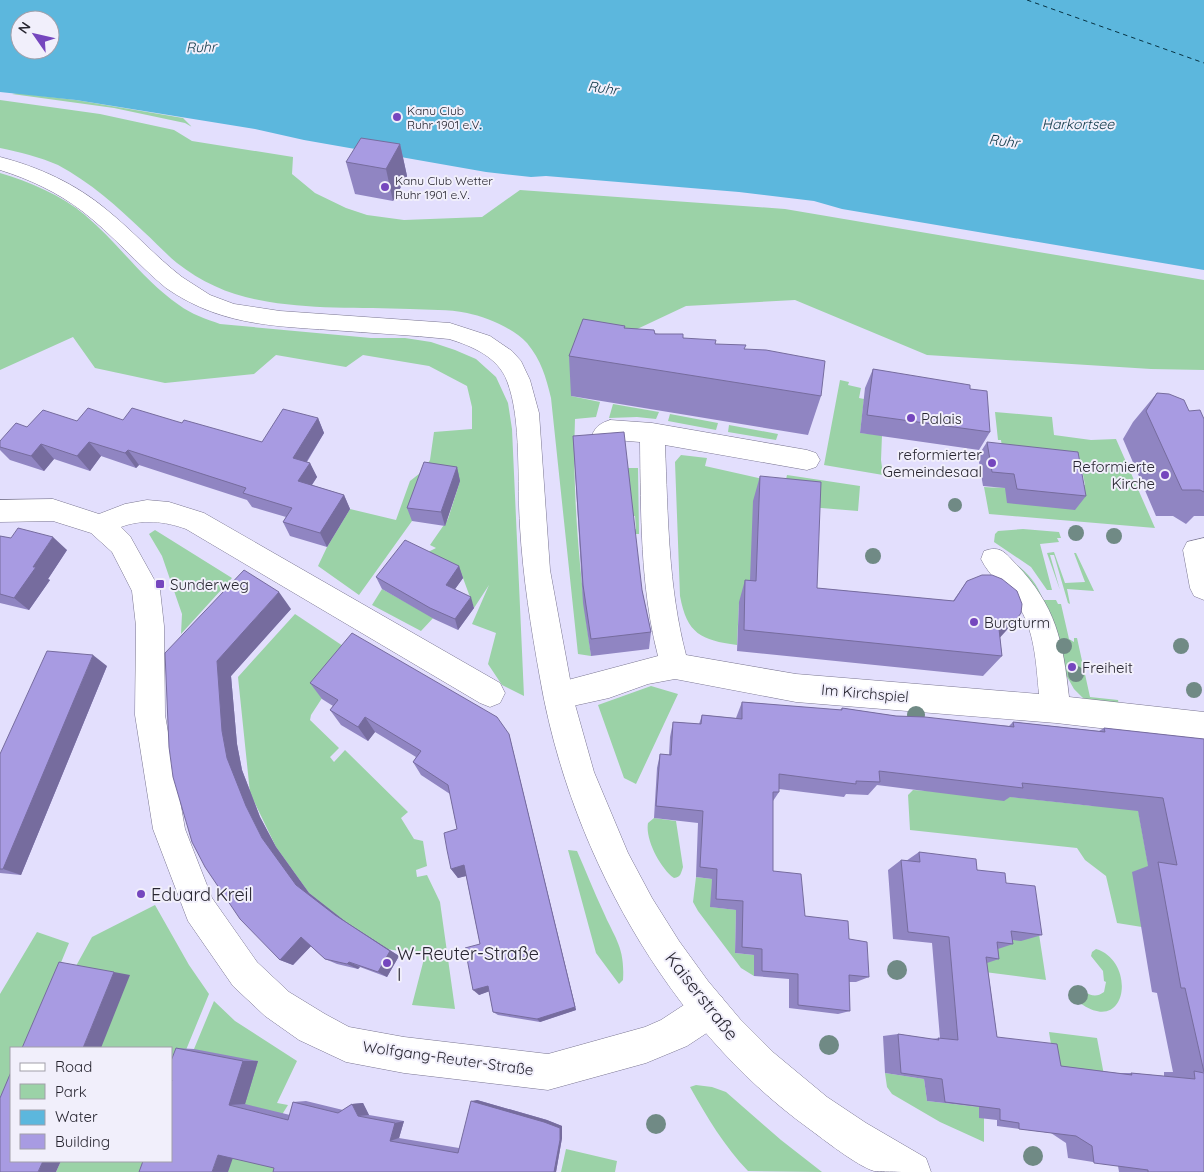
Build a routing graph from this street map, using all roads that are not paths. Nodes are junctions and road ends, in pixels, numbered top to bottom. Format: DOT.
graph roads {
  1 [pos="0,163"];
  2 [pos="652,432"];
  3 [pos="604,434"];
  4 [pos="807,460"];
  5 [pos="0,511"];
  6 [pos="100,525"];
  7 [pos="1200,550"];
  8 [pos="994,559"];
  9 [pos="1203,582"];
  10 [pos="675,666"];
  11 [pos="490,694"];
  12 [pos="558,695"];
  13 [pos="1056,710"];
  14 [pos="1204,726"];
  15 [pos="709,1010"];
  16 [pos="912,1172"];
  1 -- 12 [label="street, Kaiserstraße"];
  2 -- 3 [label="street"];
  2 -- 4 [label="street"];
  2 -- 10 [label="street"];
  5 -- 6 [label="street, Wolfgang-Reuter-Straße"];
  6 -- 11 [label="street"];
  6 -- 15 [label="street, Wolfgang-Reuter-Straße"];
  7 -- 9 [label="street"];
  8 -- 13 [label="street"];
  10 -- 12 [label="street, Im Kirchspiel"];
  10 -- 13 [label="street, Im Kirchspiel"];
  12 -- 15 [label="street, Kaiserstraße"];
  13 -- 14 [label="street, Im Kirchspiel"];
  15 -- 16 [label="street, Kaiserstraße"];
}
